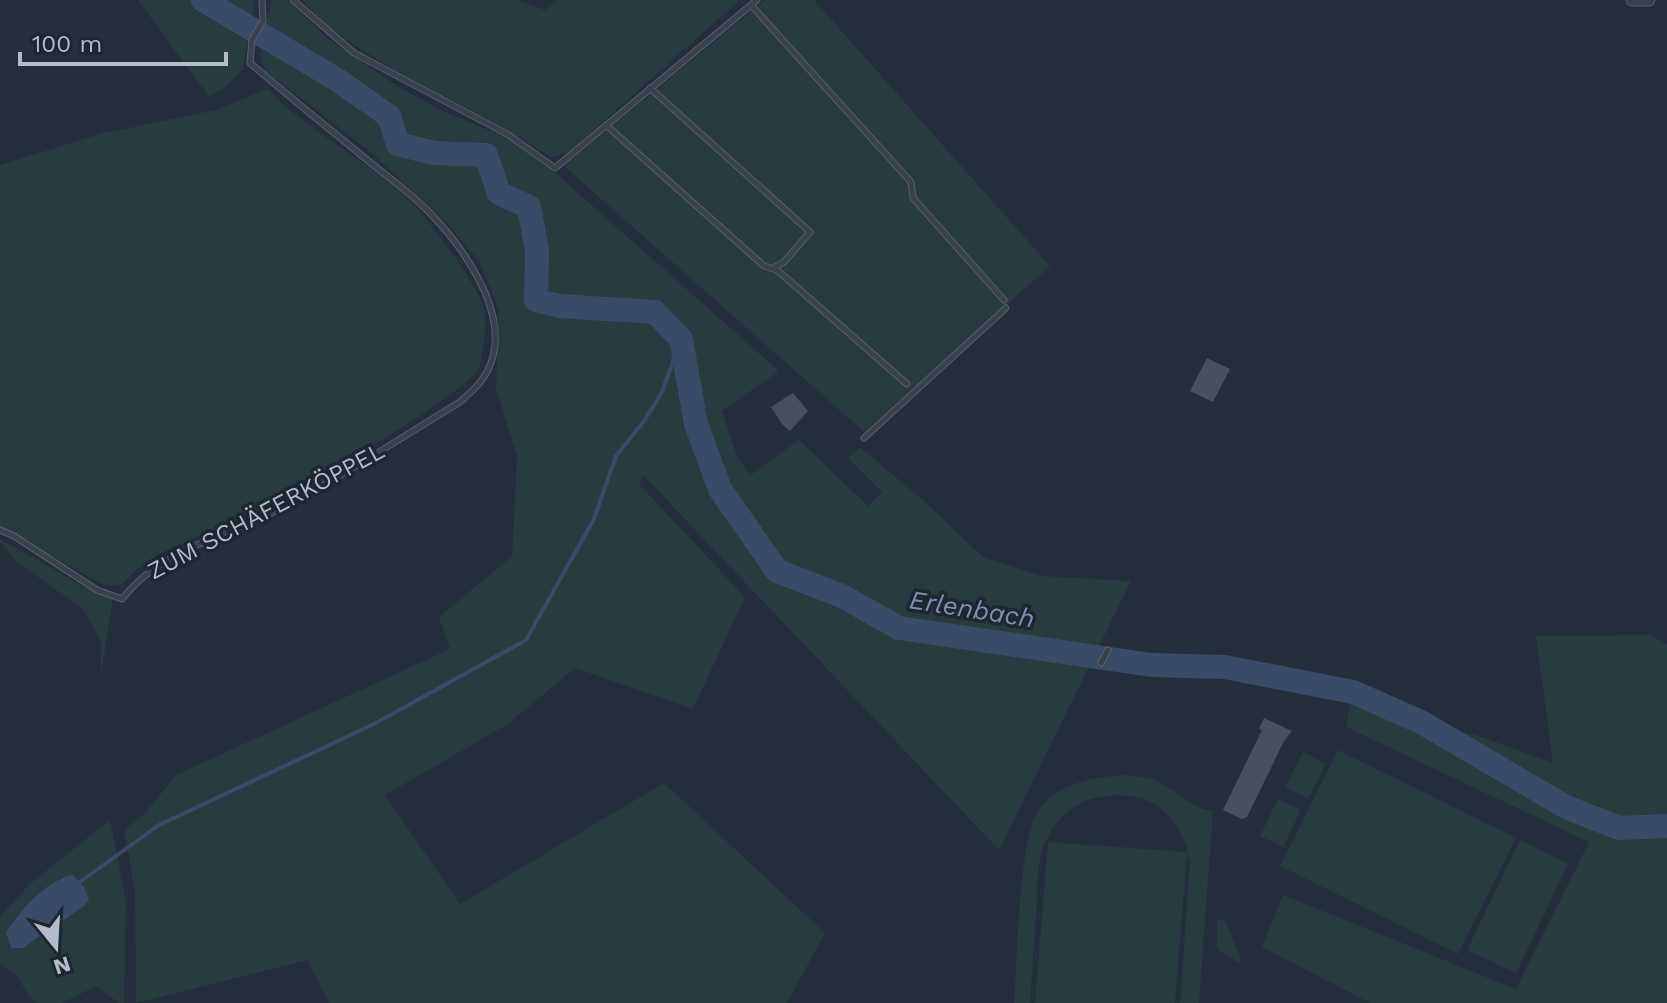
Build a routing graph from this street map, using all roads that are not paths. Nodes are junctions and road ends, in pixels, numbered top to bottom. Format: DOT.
graph roads {
  1 [pos="262,0"];
  2 [pos="293,0"];
  3 [pos="757,0"];
  4 [pos="1632,0"];
  5 [pos="1649,0"];
  6 [pos="751,5"];
  7 [pos="650,88"];
  8 [pos="606,125"];
  9 [pos="774,268"];
  10 [pos="1004,300"];
  11 [pos="1006,308"];
  12 [pos="907,384"];
  13 [pos="864,438"];
  14 [pos="0,530"];
  15 [pos="1108,650"];
  16 [pos="1101,663"];
  1 -- 14 [label="lane, ZUM SCHÄFERKÖPPEL"];
  2 -- 8 [label="lane"];
  3 -- 6 [label="lane"];
  4 -- 5 [label="street"];
  6 -- 7 [label="lane"];
  6 -- 10 [label="lane"];
  7 -- 8 [label="lane"];
  7 -- 9 [label="lane"];
  8 -- 9 [label="lane"];
  9 -- 12 [label="lane"];
  11 -- 13 [label="lane"];
  15 -- 16 [label="lane"];
}
